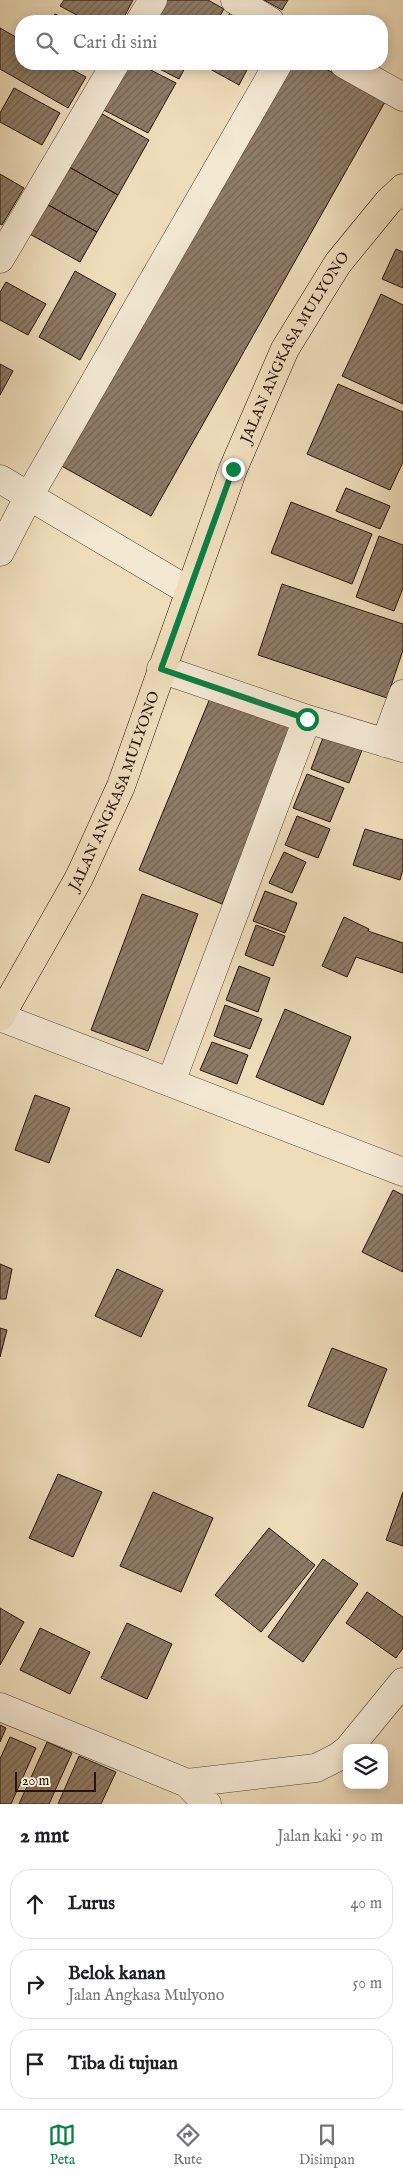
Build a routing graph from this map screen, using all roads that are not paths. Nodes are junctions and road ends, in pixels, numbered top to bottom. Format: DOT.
graph roads {
  1 [pos="152,0"];
  2 [pos="235,0"];
  3 [pos="143,15"];
  4 [pos="260,15"];
  5 [pos="111,70"];
  6 [pos="275,70"];
  7 [pos="355,70"];
  8 [pos="403,97"];
  9 [pos="403,188"];
  10 [pos="0,259"];
  11 [pos="0,479"];
  12 [pos="29,496"];
  13 [pos="0,552"];
  14 [pos="188,591"];
  15 [pos="161,669"];
  16 [pos="403,694"];
  17 [pos="307,719"];
  18 [pos="394,746"];
  19 [pos="3,1005"];
  20 [pos="171,1082"];
  21 [pos="403,1172"];
  22 [pos="403,1682"];
  23 [pos="0,1707"];
  24 [pos="352,1744"];
  25 [pos="343,1753"];
  26 [pos="187,1783"];
  27 [pos="207,1804"];
  1 -- 3 [label="street"];
  2 -- 4 [label="street"];
  5 -- 10 [label="street"];
  6 -- 12 [label="street"];
  7 -- 8 [label="street"];
  9 -- 14 [label="main road, JALAN ANGKASA MULYONO"];
  11 -- 12 [label="street"];
  12 -- 13 [label="street"];
  12 -- 14 [label="street"];
  14 -- 15 [label="main road, JALAN ANGKASA MULYONO"];
  15 -- 17 [label="street"];
  15 -- 19 [label="main road, JALAN ANGKASA MULYONO"];
  16 -- 18 [label="street"];
  17 -- 18 [label="street"];
  17 -- 20 [label="street"];
  19 -- 20 [label="street, JALAN ANGKASA MULYONO"];
  20 -- 21 [label="street, JALAN ANGKASA MULYONO"];
  22 -- 24 [label="street"];
  23 -- 26 [label="street"];
  25 -- 26 [label="street"];
  26 -- 27 [label="street"];
}
